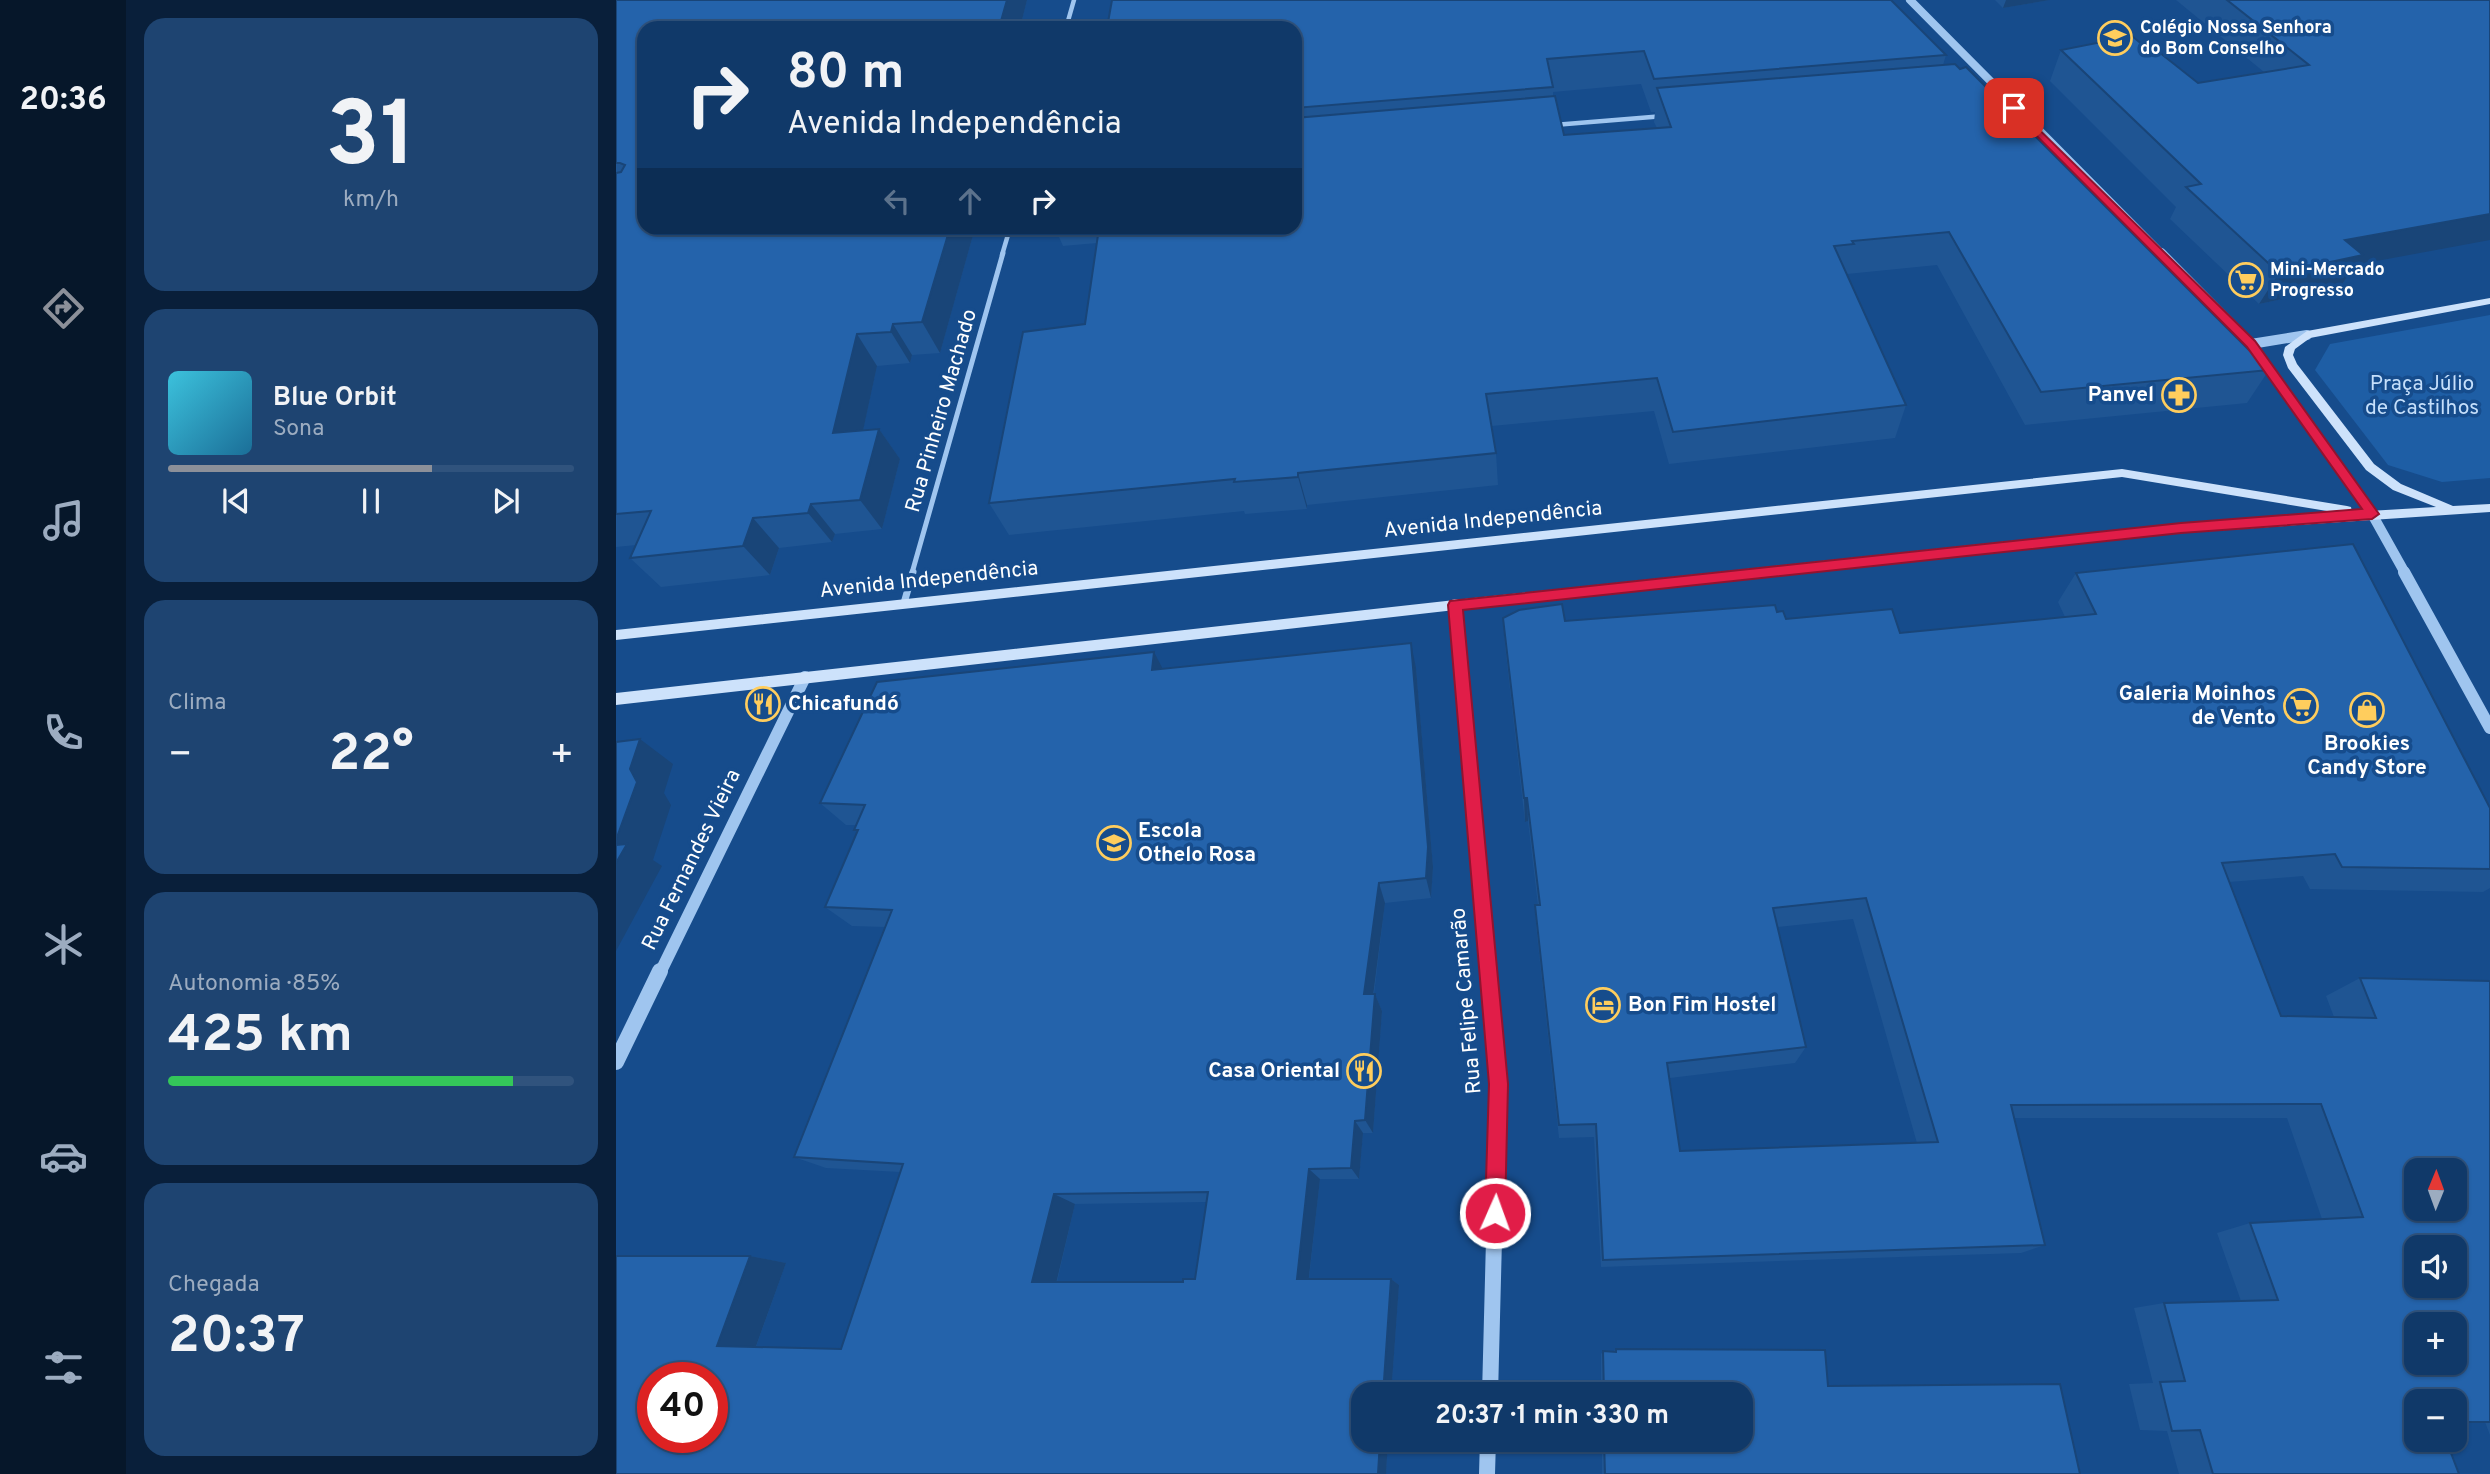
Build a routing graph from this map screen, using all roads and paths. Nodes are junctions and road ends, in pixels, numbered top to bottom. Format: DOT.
graph roads {
  1 [pos="1074,0"];
  2 [pos="1910,0"];
  3 [pos="1068,21"];
  4 [pos="1995,88"];
  5 [pos="1981,89"];
  6 [pos="1665,116"];
  7 [pos="1542,126"];
  8 [pos="1008,235"];
  9 [pos="2490,301"];
  10 [pos="2306,335"];
  11 [pos="2251,344"];
  12 [pos="2490,508"];
  13 [pos="2456,509"];
  14 [pos="2372,514"];
  15 [pos="904,603"];
  16 [pos="1455,605"];
  17 [pos="616,635"];
  18 [pos="805,677"];
  19 [pos="616,699"];
  20 [pos="2490,728"];
  21 [pos="616,1062"];
  22 [pos="1490,1382"];
  23 [pos="1488,1452"];
  24 [pos="1487,1474"];
  1 -- 3 [label="street"];
  2 -- 4 [label="street"];
  4 -- 5 [label="street"];
  4 -- 11 [label="street"];
  6 -- 7 [label="street"];
  8 -- 15 [label="street, Rua Pinheiro Machado"];
  9 -- 10 [label="main road"];
  10 -- 11 [label="street"];
  10 -- 13 [label="main road"];
  11 -- 14 [label="street"];
  12 -- 13 [label="main road, Avenida Independência"];
  13 -- 14 [label="main road, Avenida Independência"];
  14 -- 15 [label="main road, Avenida Independência"];
  14 -- 16 [label="main road, Avenida Independência"];
  14 -- 20 [label="street"];
  15 -- 17 [label="main road, Avenida Independência"];
  16 -- 18 [label="main road, Avenida Independência"];
  16 -- 22 [label="street, Rua Felipe Camarão"];
  18 -- 19 [label="main road, Avenida Independência"];
  18 -- 21 [label="street, Rua Fernandes Vieira"];
  23 -- 24 [label="street"];
}
